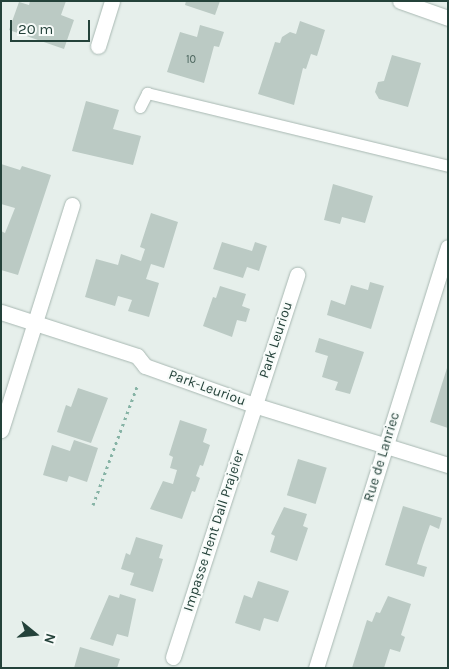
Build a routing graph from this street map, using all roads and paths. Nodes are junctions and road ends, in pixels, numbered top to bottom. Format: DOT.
graph roads {
  1 [pos="112,1"];
  2 [pos="400,1"];
  3 [pos="448,18"];
  4 [pos="98,46"];
  5 [pos="140,107"];
  6 [pos="448,166"];
  7 [pos="72,205"];
  8 [pos="448,247"];
  9 [pos="297,275"];
  10 [pos="1,312"];
  11 [pos="34,322"];
  12 [pos="145,366"];
  13 [pos="254,405"];
  14 [pos="1,430"];
  15 [pos="386,445"];
  16 [pos="448,465"];
  17 [pos="93,505"];
  18 [pos="174,657"];
  19 [pos="316,668"];
  1 -- 4 [label="street"];
  2 -- 3 [label="street"];
  5 -- 6 [label="lane"];
  7 -- 11 [label="street"];
  8 -- 15 [label="street, Rue de Lanriec"];
  9 -- 13 [label="street, Park Leuriou"];
  10 -- 11 [label="street, Park-Leuriou"];
  11 -- 12 [label="street, Park-Leuriou"];
  11 -- 14 [label="street"];
  12 -- 13 [label="street, Park-Leuriou"];
  12 -- 17 [label="path"];
  13 -- 15 [label="street, Park-Leuriou"];
  13 -- 18 [label="street, Impasse Hent Dall Prajeier"];
  15 -- 16 [label="street, Park-Leuriou"];
  15 -- 19 [label="street, Rue de Lanriec"];
}
